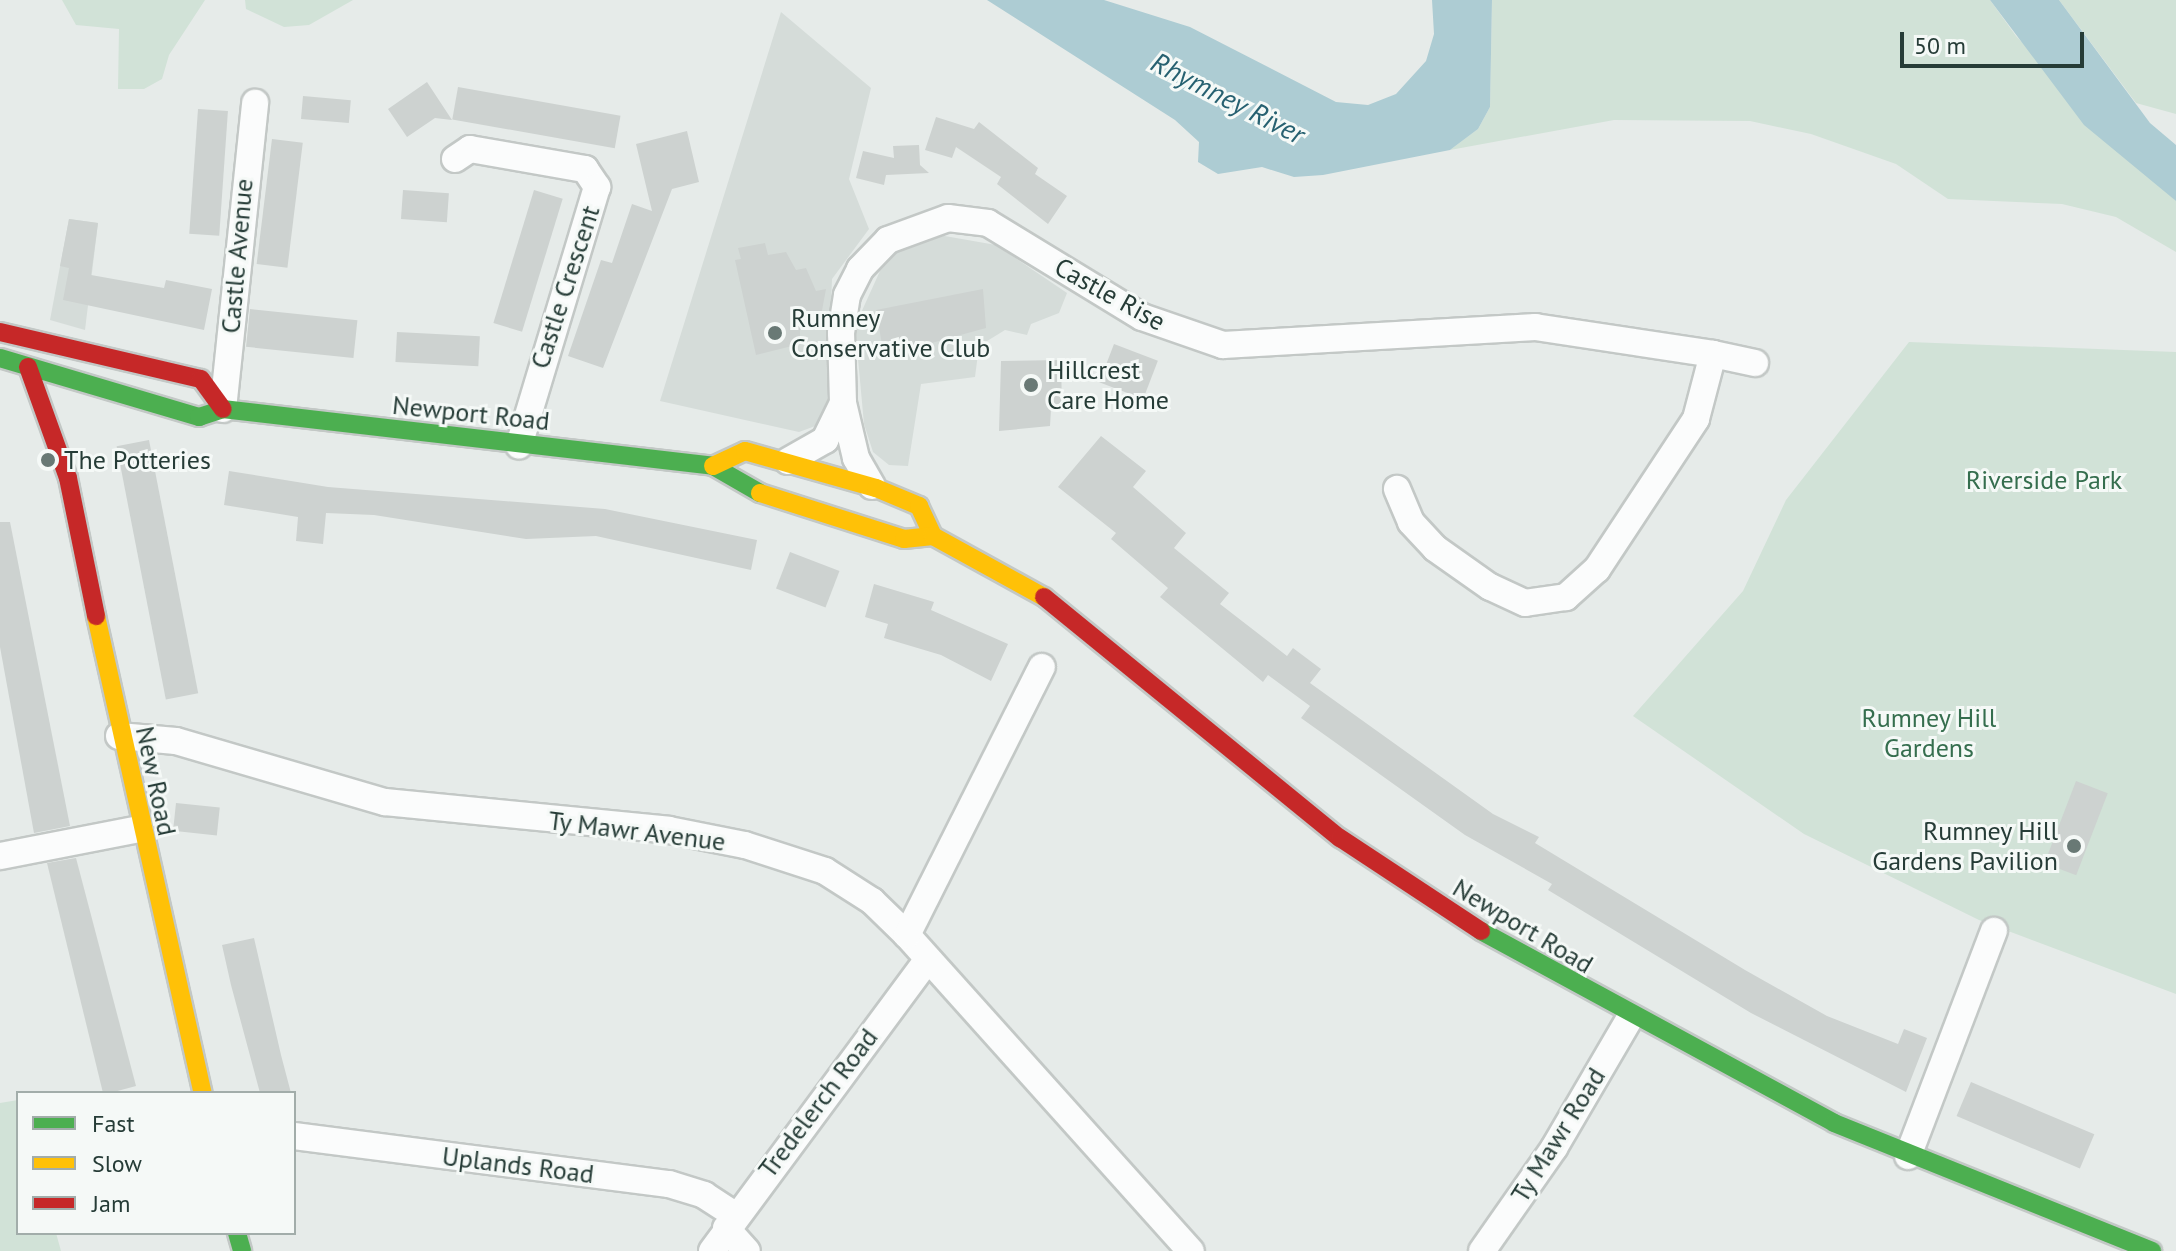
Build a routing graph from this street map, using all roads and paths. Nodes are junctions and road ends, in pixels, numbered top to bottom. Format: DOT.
graph roads {
  1 [pos="255,103"];
  2 [pos="455,159"];
  3 [pos="0,332"];
  4 [pos="1713,354"];
  5 [pos="0,358"];
  6 [pos="1755,363"];
  7 [pos="28,367"];
  8 [pos="120,395"];
  9 [pos="843,403"];
  10 [pos="86,407"];
  11 [pos="223,409"];
  12 [pos="72,428"];
  13 [pos="519,445"];
  14 [pos="788,461"];
  15 [pos="713,466"];
  16 [pos="68,478"];
  17 [pos="872,486"];
  18 [pos="1397,489"];
  19 [pos="933,536"];
  20 [pos="1042,667"];
  21 [pos="119,736"];
  22 [pos="139,829"];
  23 [pos="0,856"];
  24 [pos="1994,931"];
  25 [pos="907,935"];
  26 [pos="928,959"];
  27 [pos="1630,1018"];
  28 [pos="203,1091"];
  29 [pos="296,1136"];
  30 [pos="1908,1156"];
  31 [pos="731,1222"];
  32 [pos="712,1251"];
  33 [pos="747,1251"];
  34 [pos="1191,1251"];
  35 [pos="1482,1251"];
  36 [pos="2152,1251"];
  1 -- 11 [label="street, Castle Avenue"];
  2 -- 13 [label="street, Castle Crescent"];
  3 -- 11 [label="main road"];
  4 -- 6 [label="street, Castle Rise"];
  4 -- 9 [label="street, Castle Rise"];
  4 -- 18 [label="street"];
  5 -- 7 [label="main road, Newport Road"];
  7 -- 8 [label="main road, Newport Road"];
  7 -- 16 [label="main road, New Road"];
  8 -- 10 [label="main road"];
  8 -- 11 [label="main road, Newport Road"];
  9 -- 14 [label="street, Castle Rise"];
  9 -- 17 [label="street, Castle Rise"];
  11 -- 13 [label="main road, Newport Road"];
  12 -- 16 [label="main road, New Road"];
  13 -- 15 [label="main road, Newport Road"];
  14 -- 15 [label="main road, Newport Road"];
  14 -- 17 [label="main road, Newport Road"];
  15 -- 19 [label="main road, Newport Road"];
  16 -- 21 [label="main road, New Road"];
  17 -- 19 [label="main road, Newport Road"];
  19 -- 27 [label="main road, Newport Road"];
  20 -- 25 [label="street"];
  21 -- 22 [label="main road, New Road"];
  21 -- 25 [label="street, Ty Mawr Avenue"];
  22 -- 23 [label="street"];
  22 -- 28 [label="main road, New Road"];
  24 -- 30 [label="street"];
  25 -- 26 [label="street, Ty Mawr Avenue"];
  26 -- 31 [label="street, Tredelerch Road"];
  26 -- 34 [label="street, Ty Mawr Avenue"];
  27 -- 30 [label="main road, Newport Road"];
  27 -- 35 [label="street, Ty Mawr Road"];
  29 -- 31 [label="street, Uplands Road"];
  30 -- 36 [label="main road, Newport Road"];
  31 -- 32 [label="street, Tredelerch Road"];
  31 -- 33 [label="street, Uplands Road"];
}
